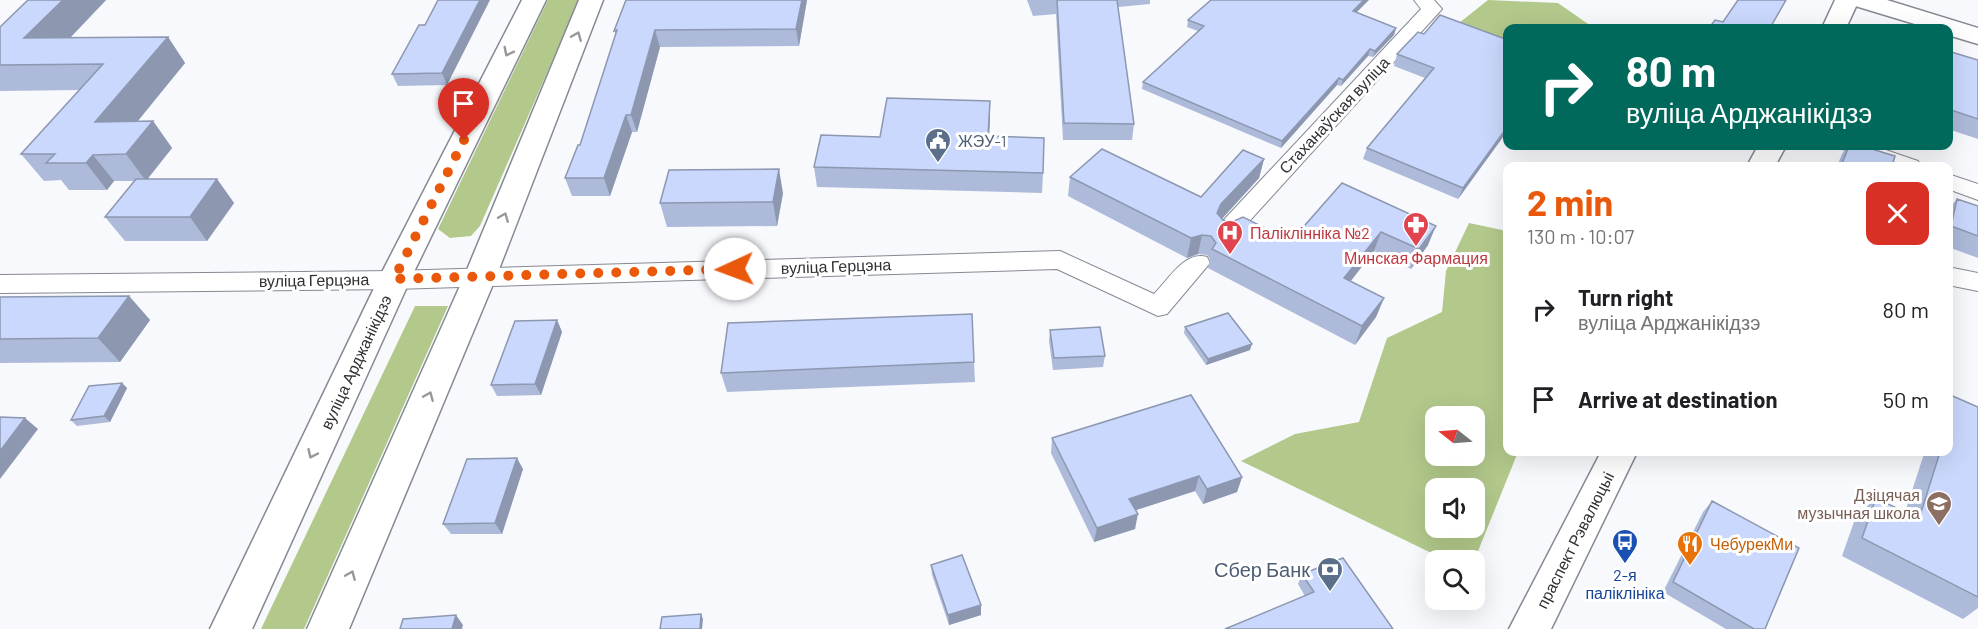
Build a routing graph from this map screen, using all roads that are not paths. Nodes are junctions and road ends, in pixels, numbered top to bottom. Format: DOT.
graph roads {
  1 [pos="534,0"];
  2 [pos="591,0"];
  3 [pos="1423,0"];
  4 [pos="1847,0"];
  5 [pos="1861,0"];
  6 [pos="1835,24"];
  7 [pos="1939,24"];
  8 [pos="1953,28"];
  9 [pos="1978,36"];
  10 [pos="1864,150"];
  11 [pos="1899,162"];
  12 [pos="1953,183"];
  13 [pos="1978,192"];
  14 [pos="1227,231"];
  15 [pos="1198,263"];
  16 [pos="480,277"];
  17 [pos="1953,277"];
  18 [pos="394,279"];
  19 [pos="1978,282"];
  20 [pos="0,284"];
  21 [pos="1617,456"];
  22 [pos="231,629"];
  23 [pos="328,629"];
  24 [pos="1530,629"];
  1 -- 18 [label="main road, вуліца Арджанікідзэ, one-way"];
  16 -- 2 [label="main road, one-way"];
  3 -- 14 [label="street, Стаханаўская вуліца"];
  4 -- 6 [label="main road"];
  5 -- 7 [label="main road"];
  8 -- 9 [label="main road"];
  10 -- 11 [label="street"];
  12 -- 13 [label="street"];
  15 -- 16 [label="street, вуліца Герцэна"];
  16 -- 18 [label="street, вуліца Герцэна"];
  23 -- 16 [label="main road, one-way"];
  17 -- 19 [label="street"];
  18 -- 20 [label="street, вуліца Герцэна"];
  18 -- 22 [label="main road, вуліца Арджанікідзэ, one-way"];
  21 -- 24 [label="main road, праспект Рэвалюцыі"];
}
